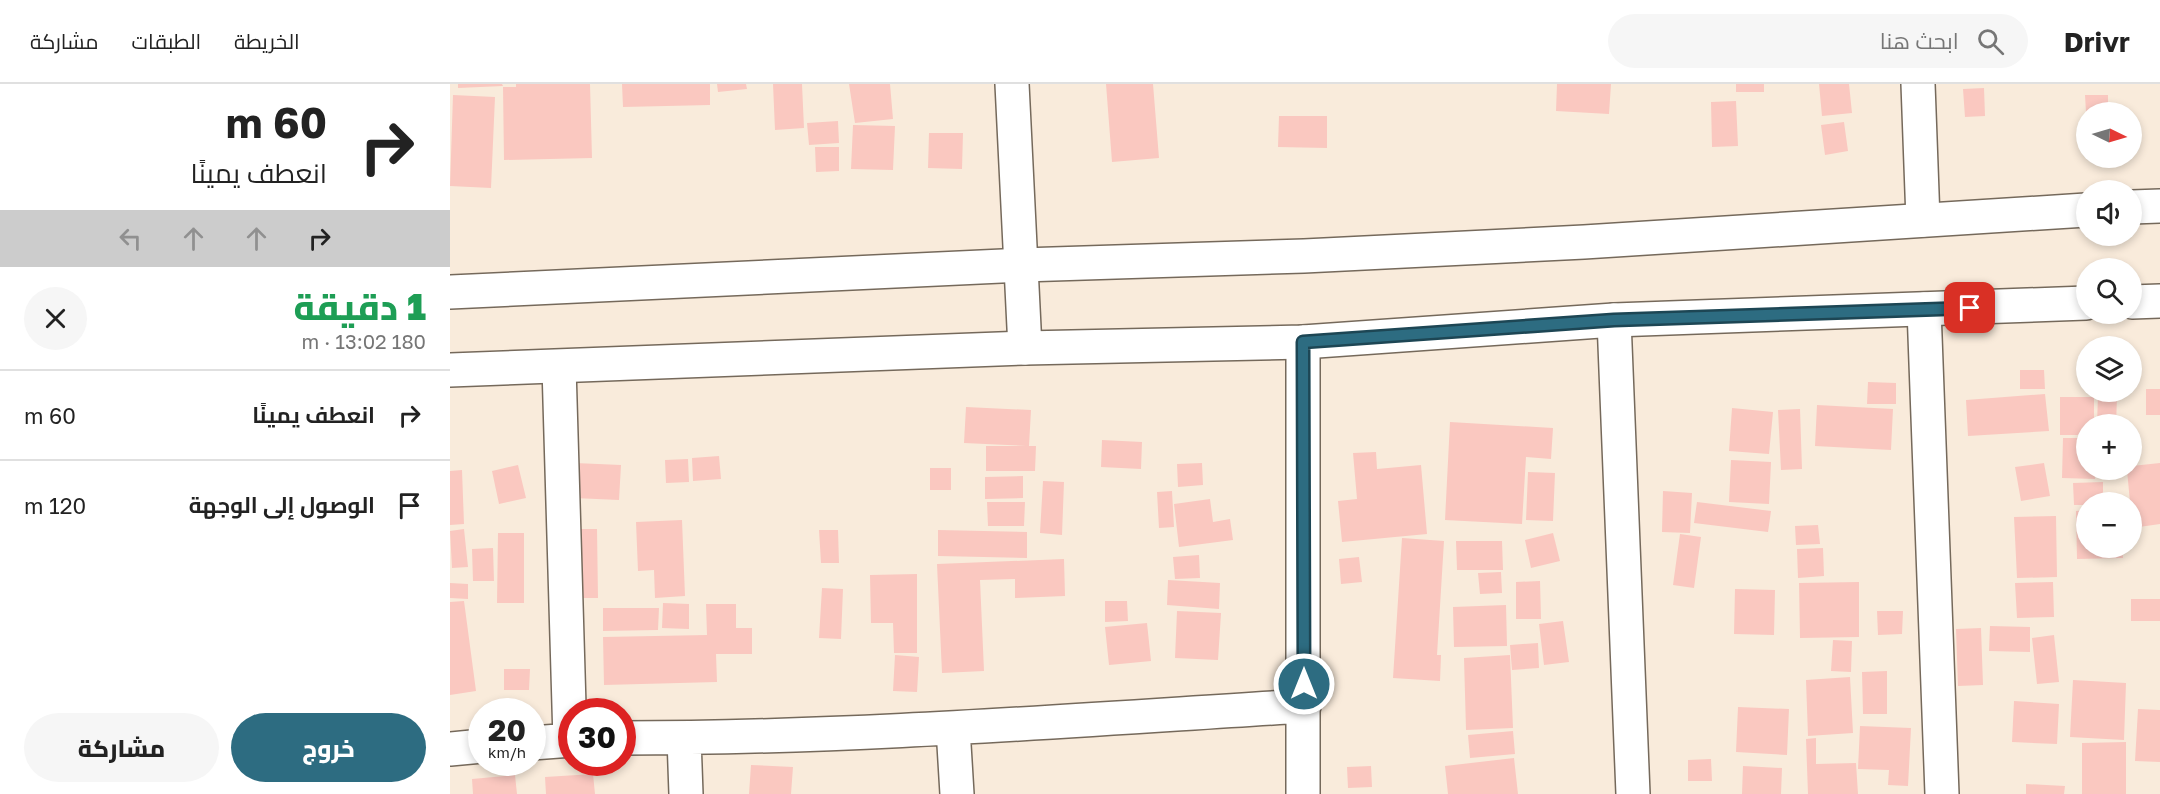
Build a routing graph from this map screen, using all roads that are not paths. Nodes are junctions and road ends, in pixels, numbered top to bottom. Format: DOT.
graph roads {
  1 [pos="1012,84"];
  2 [pos="1918,84"];
  3 [pos="2160,206"];
  4 [pos="2142,207"];
  5 [pos="2076,211"];
  6 [pos="1923,220"];
  7 [pos="1022,265"];
  8 [pos="450,292"];
  9 [pos="2160,301"];
  10 [pos="2142,302"];
  11 [pos="2076,303"];
  12 [pos="1924,309"];
  13 [pos="1614,320"];
  14 [pos="1303,342"];
  15 [pos="1025,348"];
  16 [pos="559,367"];
  17 [pos="450,370"];
  18 [pos="570,698"];
  19 [pos="1304,706"];
  20 [pos="953,728"];
  21 [pos="636,738"];
  22 [pos="684,738"];
  23 [pos="468,747"];
  24 [pos="450,749"];
  25 [pos="686,794"];
  26 [pos="957,794"];
  27 [pos="1304,794"];
  28 [pos="1633,794"];
  29 [pos="1942,794"];
  1 -- 7 [label="main road"];
  2 -- 6 [label="main road"];
  3 -- 4 [label="main road"];
  5 -- 6 [label="main road"];
  6 -- 7 [label="main road"];
  7 -- 8 [label="main road"];
  7 -- 15 [label="main road"];
  9 -- 10 [label="main road"];
  11 -- 12 [label="main road"];
  12 -- 13 [label="main road"];
  12 -- 29 [label="main road"];
  13 -- 14 [label="main road"];
  13 -- 28 [label="main road"];
  14 -- 15 [label="main road"];
  14 -- 19 [label="main road"];
  15 -- 16 [label="main road"];
  16 -- 17 [label="main road"];
  16 -- 18 [label="main road"];
  19 -- 20 [label="main road"];
  19 -- 27 [label="main road"];
  20 -- 22 [label="main road"];
  20 -- 26 [label="main road"];
  21 -- 22 [label="main road"];
  22 -- 25 [label="main road"];
  23 -- 24 [label="main road"];
}
